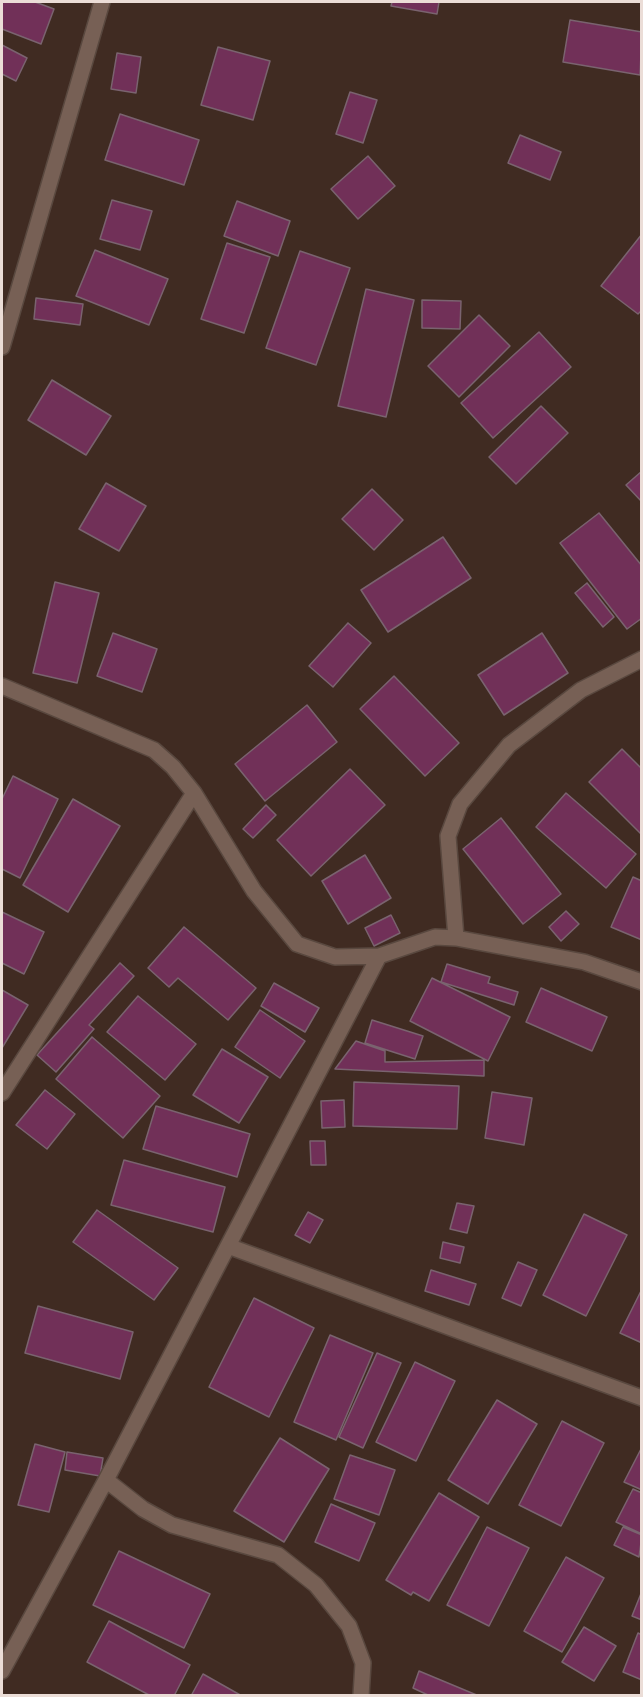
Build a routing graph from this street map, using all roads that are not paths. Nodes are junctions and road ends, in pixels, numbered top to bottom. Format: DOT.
graph roads {
  1 [pos="102,2"];
  2 [pos="2,347"];
  3 [pos="642,658"];
  4 [pos="2,686"];
  5 [pos="194,793"];
  6 [pos="456,938"];
  7 [pos="379,956"];
  8 [pos="642,982"];
  9 [pos="3,1087"];
  10 [pos="228,1246"];
  11 [pos="642,1398"];
  12 [pos="106,1480"];
  13 [pos="2,1671"];
  14 [pos="361,1695"];
  1 -- 2 [label="street"];
  3 -- 6 [label="street"];
  4 -- 5 [label="street"];
  5 -- 7 [label="street"];
  5 -- 9 [label="street"];
  6 -- 7 [label="street"];
  6 -- 8 [label="street"];
  7 -- 10 [label="street"];
  10 -- 11 [label="street"];
  10 -- 12 [label="street"];
  12 -- 13 [label="street"];
  12 -- 14 [label="street"];
}
